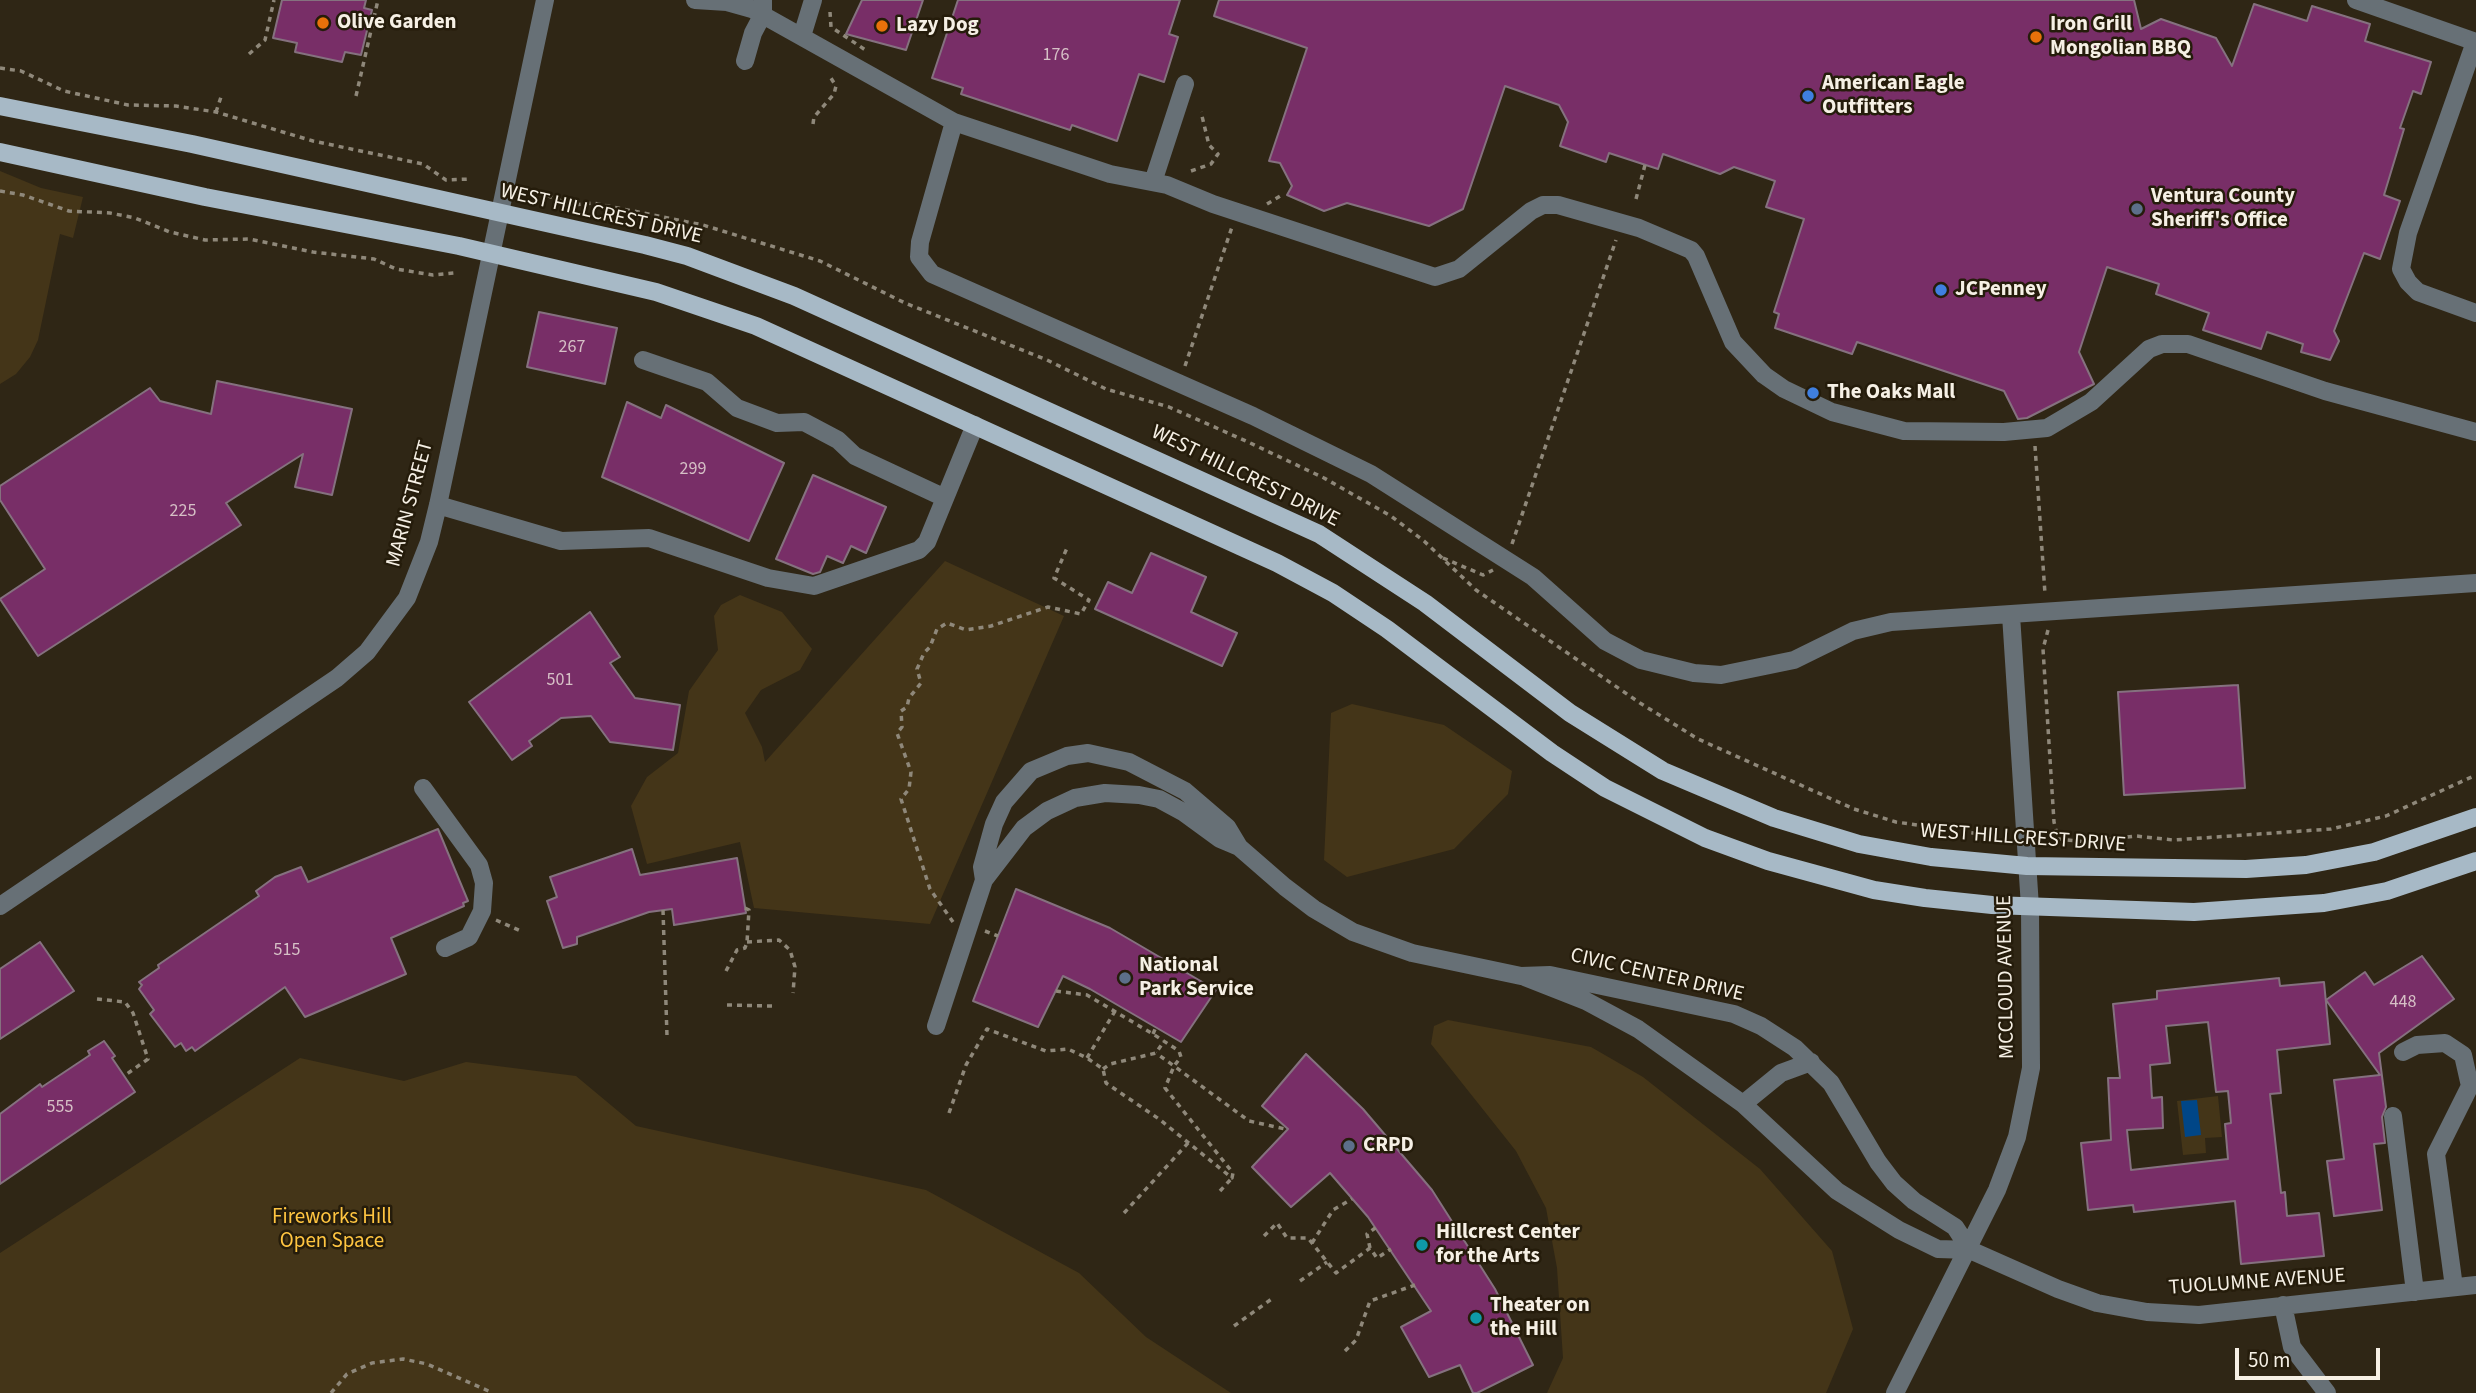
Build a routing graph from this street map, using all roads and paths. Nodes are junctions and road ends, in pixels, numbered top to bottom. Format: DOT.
graph roads {
  1 [pos="274,0"];
  2 [pos="378,0"];
  3 [pos="545,0"];
  4 [pos="695,0"];
  5 [pos="813,0"];
  6 [pos="2357,0"];
  7 [pos="763,7"];
  8 [pos="802,36"];
  9 [pos="2475,42"];
  10 [pos="249,54"];
  11 [pos="745,61"];
  12 [pos="0,68"];
  13 [pos="828,73"];
  14 [pos="1185,84"];
  15 [pos="222,94"];
  16 [pos="356,96"];
  17 [pos="0,106"];
  18 [pos="216,112"];
  19 [pos="1201,113"];
  20 [pos="954,122"];
  21 [pos="813,124"];
  22 [pos="0,152"];
  23 [pos="1645,165"];
  24 [pos="1191,171"];
  25 [pos="471,179"];
  26 [pos="1153,182"];
  27 [pos="0,191"];
  28 [pos="1282,195"];
  29 [pos="1636,199"];
  30 [pos="1265,205"];
  31 [pos="499,215"];
  32 [pos="1233,225"];
  33 [pos="1616,239"];
  34 [pos="490,254"];
  35 [pos="454,273"];
  36 [pos="2476,313"];
  37 [pos="643,360"];
  38 [pos="1184,370"];
  39 [pos="975,425"];
  40 [pos="2476,432"];
  41 [pos="2035,446"];
  42 [pos="945,498"];
  43 [pos="438,505"];
  44 [pos="1512,545"];
  45 [pos="1068,548"];
  46 [pos="1441,558"];
  47 [pos="1493,570"];
  48 [pos="2476,583"];
  49 [pos="2045,595"];
  50 [pos="2011,615"];
  51 [pos="2048,633"];
  52 [pos="2476,775"];
  53 [pos="424,789"];
  54 [pos="2476,817"];
  55 [pos="1239,847"];
  56 [pos="2476,861"];
  57 [pos="2027,866"];
  58 [pos="984,880"];
  59 [pos="0,906"];
  60 [pos="2030,907"];
  61 [pos="745,908"];
  62 [pos="663,910"];
  63 [pos="482,911"];
  64 [pos="954,923"];
  65 [pos="985,931"];
  66 [pos="523,932"];
  67 [pos="998,936"];
  68 [pos="747,942"];
  69 [pos="445,948"];
  70 [pos="726,971"];
  71 [pos="1521,976"];
  72 [pos="1090,989"];
  73 [pos="1056,991"];
  74 [pos="793,993"];
  75 [pos="1087,995"];
  76 [pos="97,999"];
  77 [pos="727,1005"];
  78 [pos="772,1006"];
  79 [pos="1115,1011"];
  80 [pos="936,1026"];
  81 [pos="1156,1027"];
  82 [pos="1153,1034"];
  83 [pos="667,1036"];
  84 [pos="1164,1041"];
  85 [pos="2403,1052"];
  86 [pos="1156,1053"];
  87 [pos="1087,1058"];
  88 [pos="1811,1062"];
  89 [pos="1174,1066"];
  90 [pos="1103,1069"];
  91 [pos="124,1076"];
  92 [pos="1743,1104"];
  93 [pos="949,1112"];
  94 [pos="2393,1116"];
  95 [pos="1285,1129"];
  96 [pos="1189,1142"];
  97 [pos="1232,1178"];
  98 [pos="1220,1191"];
  99 [pos="1353,1199"];
  100 [pos="1124,1213"];
  101 [pos="1378,1226"];
  102 [pos="1264,1236"];
  103 [pos="1312,1243"];
  104 [pos="1370,1248"];
  105 [pos="1391,1249"];
  106 [pos="1969,1250"];
  107 [pos="1327,1262"];
  108 [pos="1300,1281"];
  109 [pos="1415,1285"];
  110 [pos="2476,1285"];
  111 [pos="2454,1287"];
  112 [pos="2414,1292"];
  113 [pos="1273,1298"];
  114 [pos="2283,1305"];
  115 [pos="1234,1326"];
  116 [pos="1345,1351"];
  117 [pos="331,1393"];
  118 [pos="493,1393"];
  119 [pos="1895,1393"];
  120 [pos="2327,1393"];
  1 -- 10 [label="path"];
  2 -- 16 [label="path"];
  3 -- 31 [label="street, MARIN STREET"];
  4 -- 7 [label="street"];
  5 -- 8 [label="street"];
  6 -- 9 [label="street"];
  7 -- 8 [label="street"];
  7 -- 11 [label="street"];
  8 -- 20 [label="street"];
  9 -- 36 [label="street"];
  12 -- 18 [label="path"];
  13 -- 21 [label="path"];
  14 -- 26 [label="street"];
  15 -- 18 [label="path"];
  17 -- 31 [label="main road, WEST HILLCREST DRIVE"];
  18 -- 25 [label="path"];
  19 -- 24 [label="path"];
  20 -- 26 [label="street"];
  20 -- 50 [label="street"];
  22 -- 34 [label="main road"];
  23 -- 29 [label="path"];
  26 -- 40 [label="street"];
  27 -- 35 [label="path"];
  28 -- 30 [label="path"];
  31 -- 34 [label="street, MARIN STREET"];
  31 -- 57 [label="main road, WEST HILLCREST DRIVE"];
  32 -- 38 [label="path"];
  33 -- 44 [label="path"];
  34 -- 39 [label="main road"];
  34 -- 43 [label="street, MARIN STREET"];
  37 -- 42 [label="street"];
  39 -- 42 [label="street"];
  39 -- 60 [label="main road"];
  41 -- 49 [label="path"];
  42 -- 43 [label="street"];
  43 -- 59 [label="street, MARIN STREET"];
  45 -- 64 [label="path"];
  46 -- 47 [label="path"];
  48 -- 50 [label="street"];
  50 -- 57 [label="street, MCCLOUD AVENUE"];
  51 -- 52 [label="path"];
  53 -- 63 [label="street"];
  54 -- 57 [label="main road, WEST HILLCREST DRIVE"];
  55 -- 58 [label="street, CIVIC CENTER DRIVE"];
  55 -- 58 [label="street, CIVIC CENTER DRIVE"];
  55 -- 71 [label="street, CIVIC CENTER DRIVE"];
  56 -- 60 [label="main road"];
  57 -- 60 [label="street, MCCLOUD AVENUE"];
  58 -- 80 [label="street, CIVIC CENTER DRIVE"];
  60 -- 106 [label="street, MCCLOUD AVENUE"];
  61 -- 68 [label="path"];
  62 -- 83 [label="path"];
  63 -- 66 [label="path"];
  63 -- 69 [label="street"];
  65 -- 67 [label="path"];
  68 -- 70 [label="path"];
  68 -- 74 [label="path"];
  71 -- 88 [label="street, CIVIC CENTER DRIVE"];
  71 -- 92 [label="street, CIVIC CENTER DRIVE"];
  72 -- 75 [label="path"];
  73 -- 75 [label="path"];
  75 -- 79 [label="path"];
  76 -- 91 [label="path"];
  77 -- 78 [label="path"];
  79 -- 82 [label="path"];
  79 -- 87 [label="path"];
  81 -- 82 [label="path"];
  82 -- 84 [label="path"];
  84 -- 86 [label="path"];
  84 -- 89 [label="path"];
  85 -- 111 [label="street"];
  86 -- 89 [label="path"];
  86 -- 90 [label="path"];
  87 -- 90 [label="path"];
  87 -- 93 [label="path"];
  88 -- 92 [label="street"];
  88 -- 106 [label="street, CIVIC CENTER DRIVE"];
  89 -- 95 [label="path"];
  89 -- 97 [label="path"];
  90 -- 96 [label="path"];
  92 -- 106 [label="street, CIVIC CENTER DRIVE"];
  94 -- 112 [label="street"];
  96 -- 97 [label="path"];
  96 -- 100 [label="path"];
  97 -- 98 [label="path"];
  99 -- 103 [label="path"];
  101 -- 104 [label="path"];
  102 -- 103 [label="path"];
  103 -- 107 [label="path"];
  104 -- 105 [label="path"];
  104 -- 107 [label="path"];
  106 -- 114 [label="street, TUOLUMNE AVENUE"];
  106 -- 119 [label="street, MCCLOUD AVENUE"];
  107 -- 108 [label="path"];
  109 -- 116 [label="path"];
  110 -- 111 [label="street, TUOLUMNE AVENUE"];
  111 -- 112 [label="street, TUOLUMNE AVENUE"];
  112 -- 114 [label="street, TUOLUMNE AVENUE"];
  113 -- 115 [label="path"];
  114 -- 120 [label="street"];
  117 -- 118 [label="path"];
}
